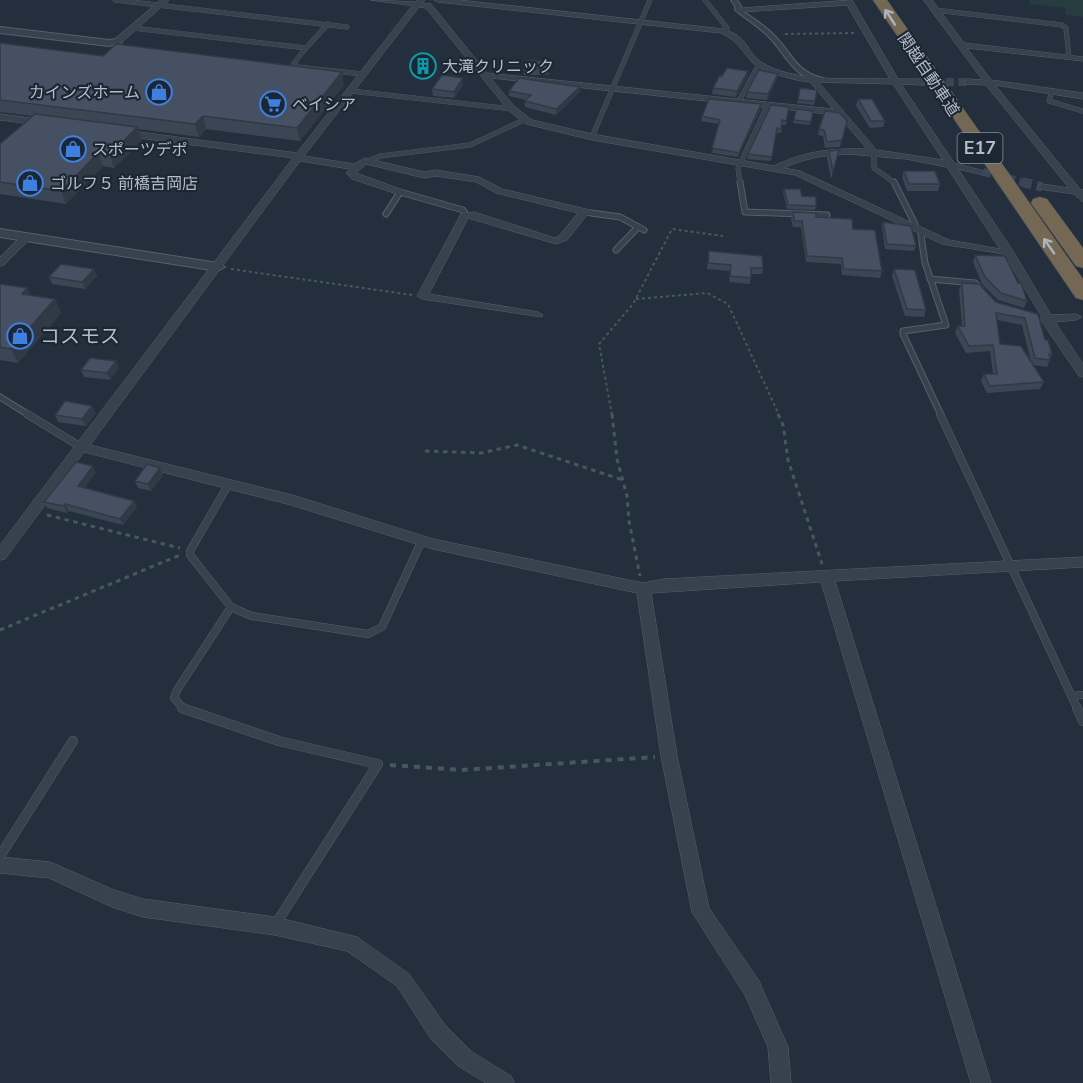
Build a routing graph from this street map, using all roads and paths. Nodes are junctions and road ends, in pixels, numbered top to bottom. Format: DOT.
graph roads {
  1 [pos="115,0"];
  2 [pos="375,0"];
  3 [pos="438,0"];
  4 [pos="650,0"];
  5 [pos="705,0"];
  6 [pos="734,0"];
  7 [pos="880,0"];
  8 [pos="895,0"];
  9 [pos="928,0"];
  10 [pos="419,2"];
  11 [pos="849,2"];
  12 [pos="162,3"];
  13 [pos="742,10"];
  14 [pos="935,10"];
  15 [pos="641,22"];
  16 [pos="328,24"];
  17 [pos="347,27"];
  18 [pos="133,28"];
  19 [pos="0,30"];
  20 [pos="725,31"];
  21 [pos="867,33"];
  22 [pos="775,34"];
  23 [pos="117,42"];
  24 [pos="960,45"];
  25 [pos="306,48"];
  26 [pos="1069,57"];
  27 [pos="1083,59"];
  28 [pos="759,64"];
  29 [pos="362,74"];
  30 [pos="485,75"];
  31 [pos="892,80"];
  32 [pos="814,81"];
  33 [pos="921,82"];
  34 [pos="968,82"];
  35 [pos="988,82"];
  36 [pos="614,89"];
  37 [pos="351,91"];
  38 [pos="1052,91"];
  39 [pos="1083,96"];
  40 [pos="738,103"];
  41 [pos="767,106"];
  42 [pos="512,109"];
  43 [pos="1083,111"];
  44 [pos="842,114"];
  45 [pos="0,117"];
  46 [pos="524,120"];
  47 [pos="51,124"];
  48 [pos="110,131"];
  49 [pos="592,138"];
  50 [pos="874,152"];
  51 [pos="299,157"];
  52 [pos="368,161"];
  53 [pos="739,164"];
  54 [pos="951,164"];
  55 [pos="356,167"];
  56 [pos="775,169"];
  57 [pos="983,172"];
  58 [pos="1042,187"];
  59 [pos="400,192"];
  60 [pos="1081,194"];
  61 [pos="588,212"];
  62 [pos="386,214"];
  63 [pos="466,215"];
  64 [pos="827,215"];
  65 [pos="912,226"];
  66 [pos="638,227"];
  67 [pos="644,231"];
  68 [pos="924,232"];
  69 [pos="0,233"];
  70 [pos="723,236"];
  71 [pos="26,237"];
  72 [pos="616,250"];
  73 [pos="1008,252"];
  74 [pos="1083,262"];
  75 [pos="0,263"];
  76 [pos="218,267"];
  77 [pos="930,279"];
  78 [pos="984,293"];
  79 [pos="1083,294"];
  80 [pos="422,296"];
  81 [pos="636,299"];
  82 [pos="538,315"];
  83 [pos="1076,317"];
  84 [pos="1043,318"];
  85 [pos="1083,373"];
  86 [pos="0,397"];
  87 [pos="81,447"];
  88 [pos="425,451"];
  89 [pos="623,480"];
  90 [pos="228,485"];
  91 [pos="33,511"];
  92 [pos="422,540"];
  93 [pos="190,551"];
  94 [pos="0,555"];
  95 [pos="1083,562"];
  96 [pos="1010,567"];
  97 [pos="826,576"];
  98 [pos="643,590"];
  99 [pos="231,607"];
  100 [pos="0,630"];
  101 [pos="1083,695"];
  102 [pos="1071,696"];
  103 [pos="1083,721"];
  104 [pos="73,741"];
  105 [pos="669,756"];
  106 [pos="378,764"];
  107 [pos="0,855"];
  108 [pos="0,865"];
  109 [pos="275,926"];
  110 [pos="504,1083"];
  111 [pos="781,1083"];
  112 [pos="981,1083"];
  1 -- 12 [label="lane"];
  2 -- 10 [label="street"];
  3 -- 15 [label="street"];
  4 -- 15 [label="lane"];
  5 -- 20 [label="lane"];
  6 -- 31 [label="street"];
  79 -- 7 [label="highway, 関越自動車道 / E17, one-way"];
  8 -- 74 [label="highway, 関越自動車道 / E17"];
  9 -- 14 [label="street"];
  10 -- 29 [label="street"];
  10 -- 30 [label="street"];
  11 -- 13 [label="street"];
  11 -- 21 [label="street"];
  12 -- 16 [label="lane"];
  12 -- 18 [label="street"];
  14 -- 24 [label="street"];
  14 -- 26 [label="lane"];
  15 -- 20 [label="street"];
  15 -- 36 [label="lane"];
  16 -- 17 [label="lane"];
  16 -- 25 [label="lane"];
  18 -- 23 [label="street"];
  18 -- 25 [label="lane"];
  19 -- 23 [label="street"];
  20 -- 28 [label="street"];
  21 -- 22 [label="path"];
  21 -- 31 [label="street"];
  24 -- 26 [label="street"];
  24 -- 35 [label="street"];
  25 -- 29 [label="lane"];
  26 -- 27 [label="street"];
  28 -- 32 [label="street"];
  28 -- 40 [label="lane"];
  29 -- 37 [label="street"];
  30 -- 36 [label="street"];
  30 -- 42 [label="street"];
  31 -- 32 [label="street"];
  31 -- 33 [label="street"];
  31 -- 54 [label="street"];
  32 -- 44 [label="street"];
  34 -- 35 [label="street"];
  35 -- 38 [label="street"];
  35 -- 60 [label="street"];
  36 -- 40 [label="street"];
  36 -- 49 [label="lane"];
  37 -- 42 [label="lane"];
  37 -- 51 [label="street"];
  38 -- 39 [label="street"];
  38 -- 43 [label="lane"];
  40 -- 41 [label="street"];
  41 -- 44 [label="street"];
  41 -- 53 [label="lane"];
  42 -- 46 [label="street"];
  44 -- 50 [label="street"];
  45 -- 47 [label="street"];
  46 -- 49 [label="street"];
  46 -- 52 [label="lane"];
  48 -- 51 [label="street"];
  49 -- 53 [label="street"];
  50 -- 54 [label="street"];
  50 -- 56 [label="street"];
  50 -- 65 [label="lane"];
  51 -- 55 [label="street"];
  51 -- 76 [label="street"];
  52 -- 55 [label="street"];
  52 -- 61 [label="street"];
  53 -- 56 [label="street"];
  53 -- 64 [label="lane"];
  54 -- 57 [label="street"];
  54 -- 73 [label="street"];
  55 -- 59 [label="street"];
  56 -- 65 [label="street"];
  58 -- 60 [label="street"];
  59 -- 62 [label="lane"];
  59 -- 63 [label="lane"];
  61 -- 63 [label="street"];
  61 -- 66 [label="lane"];
  63 -- 80 [label="street"];
  65 -- 68 [label="street"];
  66 -- 67 [label="lane"];
  66 -- 72 [label="lane"];
  68 -- 73 [label="street"];
  68 -- 77 [label="lane"];
  69 -- 71 [label="street"];
  70 -- 81 [label="path"];
  71 -- 75 [label="street"];
  71 -- 76 [label="street"];
  73 -- 84 [label="street"];
  76 -- 80 [label="path"];
  76 -- 87 [label="street"];
  77 -- 78 [label="lane"];
  77 -- 96 [label="lane"];
  80 -- 82 [label="street"];
  81 -- 89 [label="path"];
  81 -- 97 [label="path"];
  83 -- 84 [label="street"];
  84 -- 85 [label="street"];
  86 -- 87 [label="lane"];
  87 -- 90 [label="street"];
  87 -- 91 [label="street"];
  88 -- 89 [label="path"];
  89 -- 98 [label="path"];
  90 -- 92 [label="street"];
  90 -- 93 [label="lane"];
  91 -- 93 [label="path"];
  91 -- 94 [label="street"];
  92 -- 98 [label="street"];
  92 -- 99 [label="lane"];
  93 -- 99 [label="lane"];
  93 -- 100 [label="path"];
  95 -- 96 [label="street"];
  96 -- 97 [label="street"];
  96 -- 102 [label="lane"];
  97 -- 98 [label="street"];
  97 -- 112 [label="street"];
  98 -- 105 [label="street"];
  99 -- 106 [label="lane"];
  101 -- 102 [label="lane"];
  102 -- 103 [label="lane"];
  104 -- 107 [label="lane"];
  105 -- 106 [label="path"];
  105 -- 111 [label="street"];
  106 -- 109 [label="lane"];
  108 -- 109 [label="street"];
  109 -- 110 [label="street"];
}
